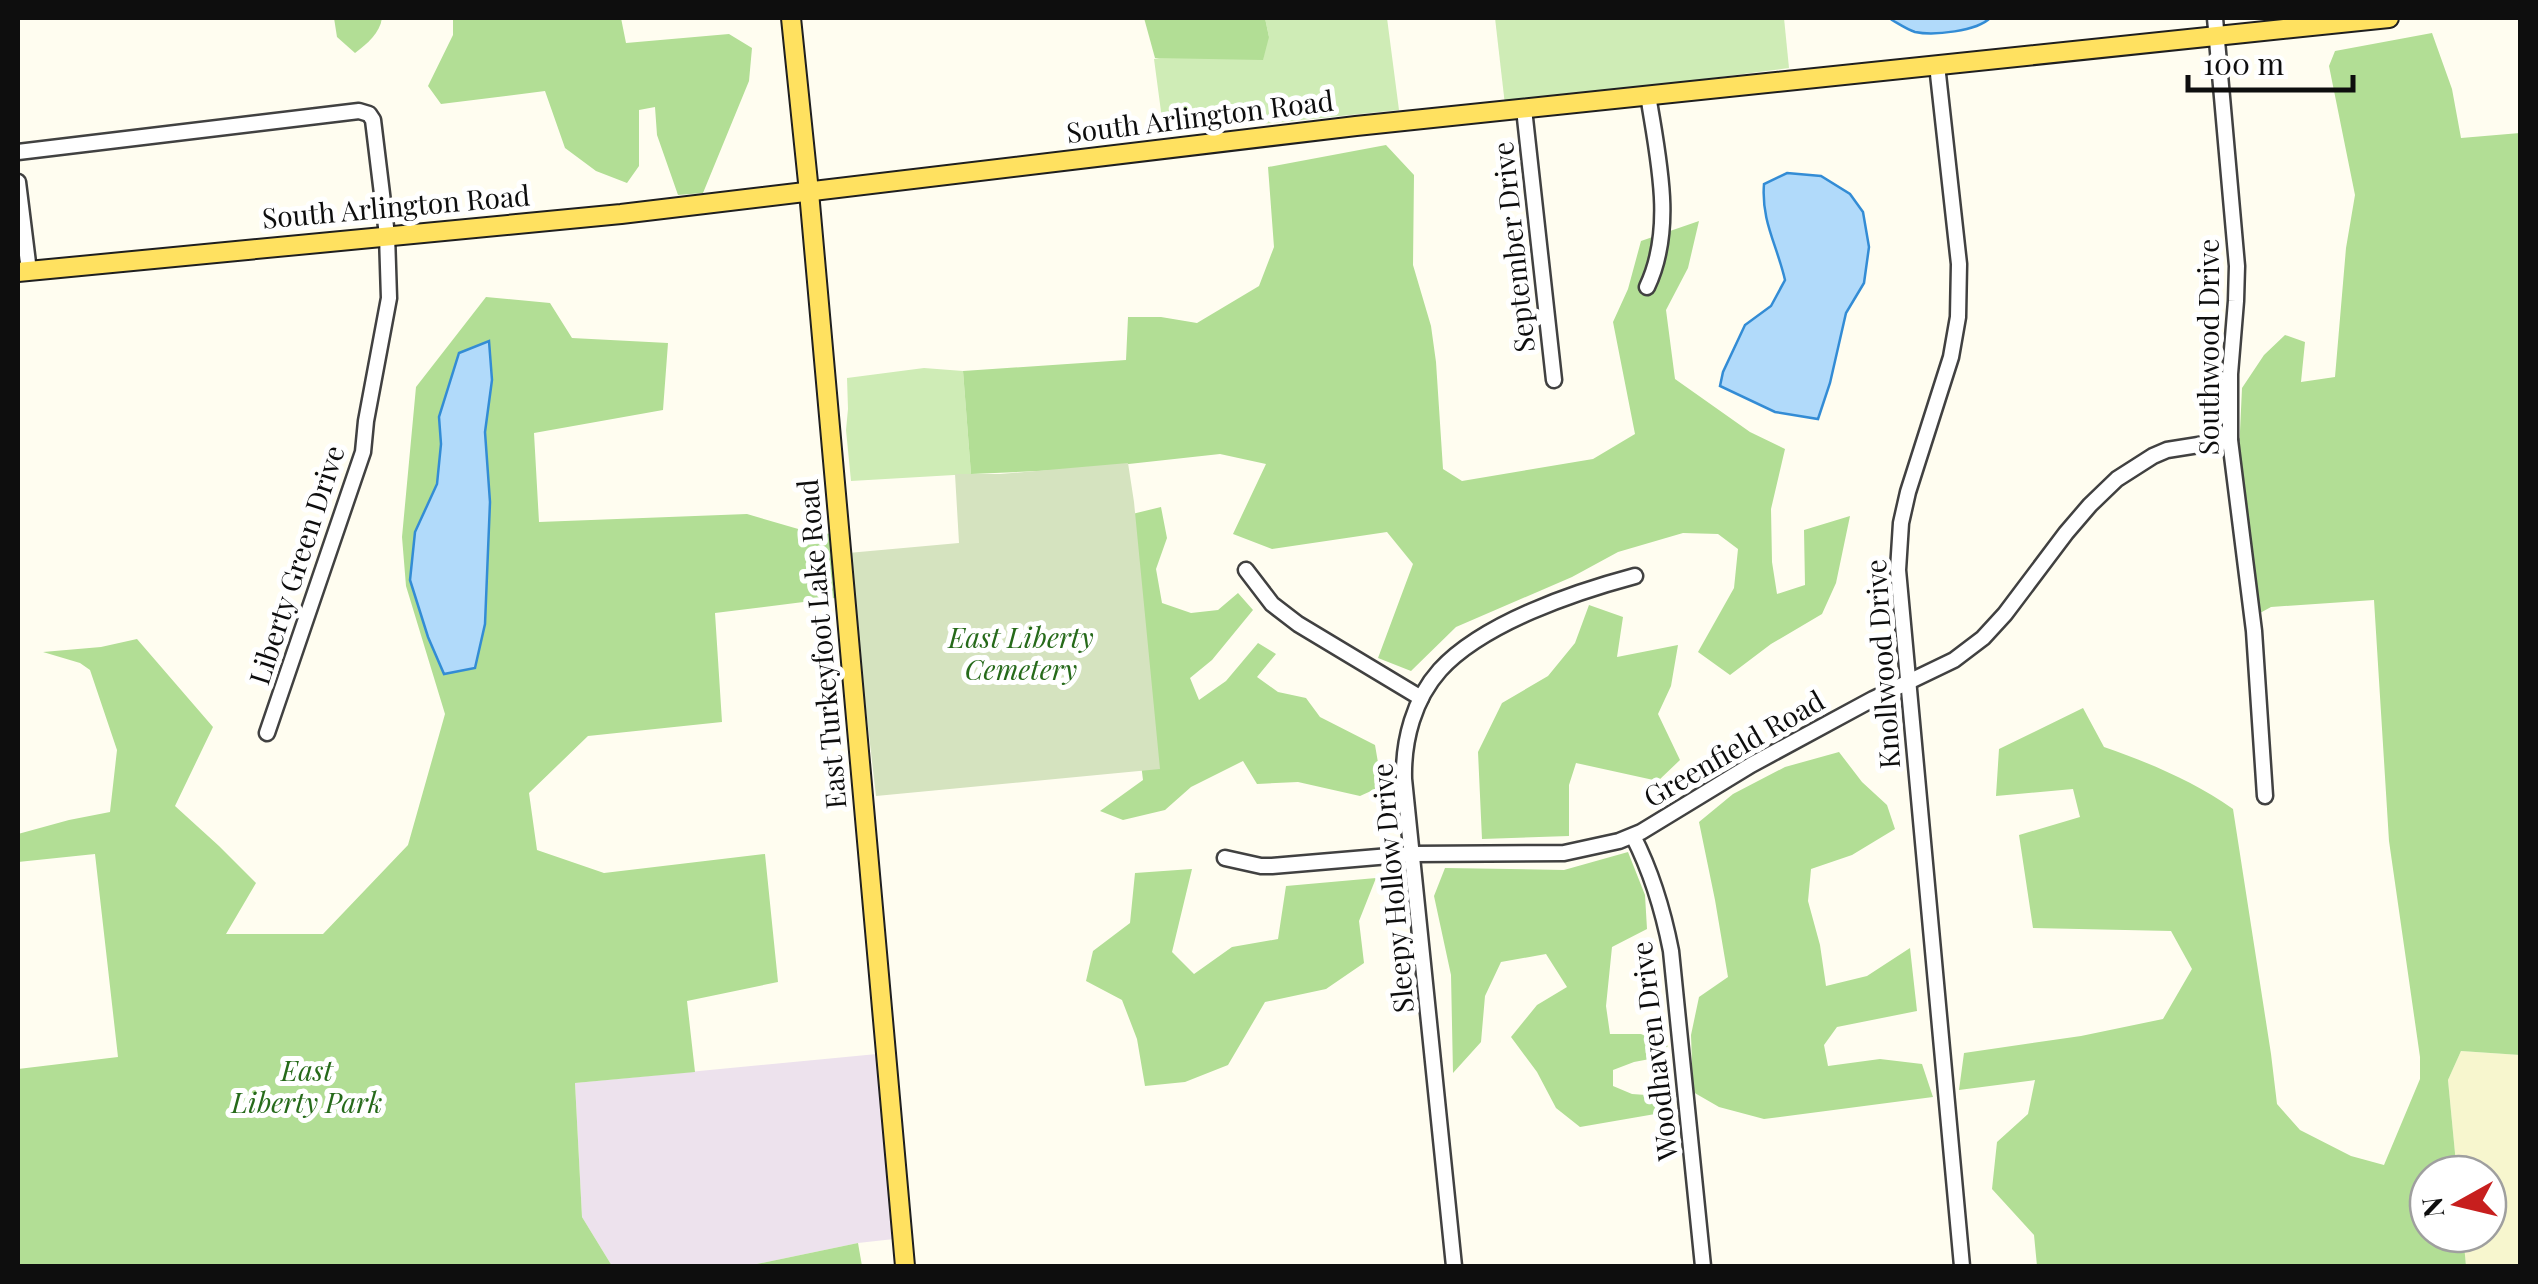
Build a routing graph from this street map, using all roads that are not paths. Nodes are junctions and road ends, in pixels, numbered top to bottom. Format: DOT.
graph roads {
  1 [pos="791,18"];
  2 [pos="2389,18"];
  3 [pos="2216,27"];
  4 [pos="1937,65"];
  5 [pos="1648,95"];
  6 [pos="1524,109"];
  7 [pos="18,152"];
  8 [pos="18,182"];
  9 [pos="810,192"];
  10 [pos="387,235"];
  11 [pos="23,272"];
  12 [pos="1646,287"];
  13 [pos="1554,380"];
  14 [pos="2230,440"];
  15 [pos="1246,570"];
  16 [pos="1635,576"];
  17 [pos="1907,682"];
  18 [pos="1421,698"];
  19 [pos="267,733"];
  20 [pos="2265,796"];
  21 [pos="1633,836"];
  22 [pos="1412,854"];
  23 [pos="1225,858"];
  24 [pos="905,1266"];
  25 [pos="1454,1266"];
  26 [pos="1703,1266"];
  27 [pos="1962,1266"];
  1 -- 9 [label="main road, East Turkeyfoot Lake Road"];
  2 -- 3 [label="main road, South Arlington Road"];
  3 -- 4 [label="main road, South Arlington Road"];
  3 -- 14 [label="street, Southwood Drive"];
  4 -- 5 [label="main road, South Arlington Road"];
  4 -- 17 [label="street, Knollwood Drive"];
  5 -- 6 [label="main road, South Arlington Road"];
  5 -- 12 [label="street"];
  6 -- 9 [label="main road, South Arlington Road"];
  6 -- 13 [label="street, September Drive"];
  7 -- 10 [label="street, Liberty Green Drive"];
  8 -- 11 [label="street"];
  9 -- 10 [label="main road, South Arlington Road"];
  9 -- 24 [label="main road, East Turkeyfoot Lake Road"];
  10 -- 11 [label="main road, South Arlington Road"];
  10 -- 19 [label="street, Liberty Green Drive"];
  14 -- 17 [label="street, Greenfield Road"];
  14 -- 20 [label="street, Southwood Drive"];
  15 -- 18 [label="street"];
  16 -- 18 [label="street, Sleepy Hollow Drive"];
  17 -- 21 [label="street, Greenfield Road"];
  17 -- 27 [label="street, Knollwood Drive"];
  18 -- 22 [label="street, Sleepy Hollow Drive"];
  21 -- 22 [label="street, Greenfield Road"];
  21 -- 26 [label="street, Woodhaven Drive"];
  22 -- 23 [label="street, Greenfield Road"];
  22 -- 25 [label="street, Sleepy Hollow Drive"];
}
